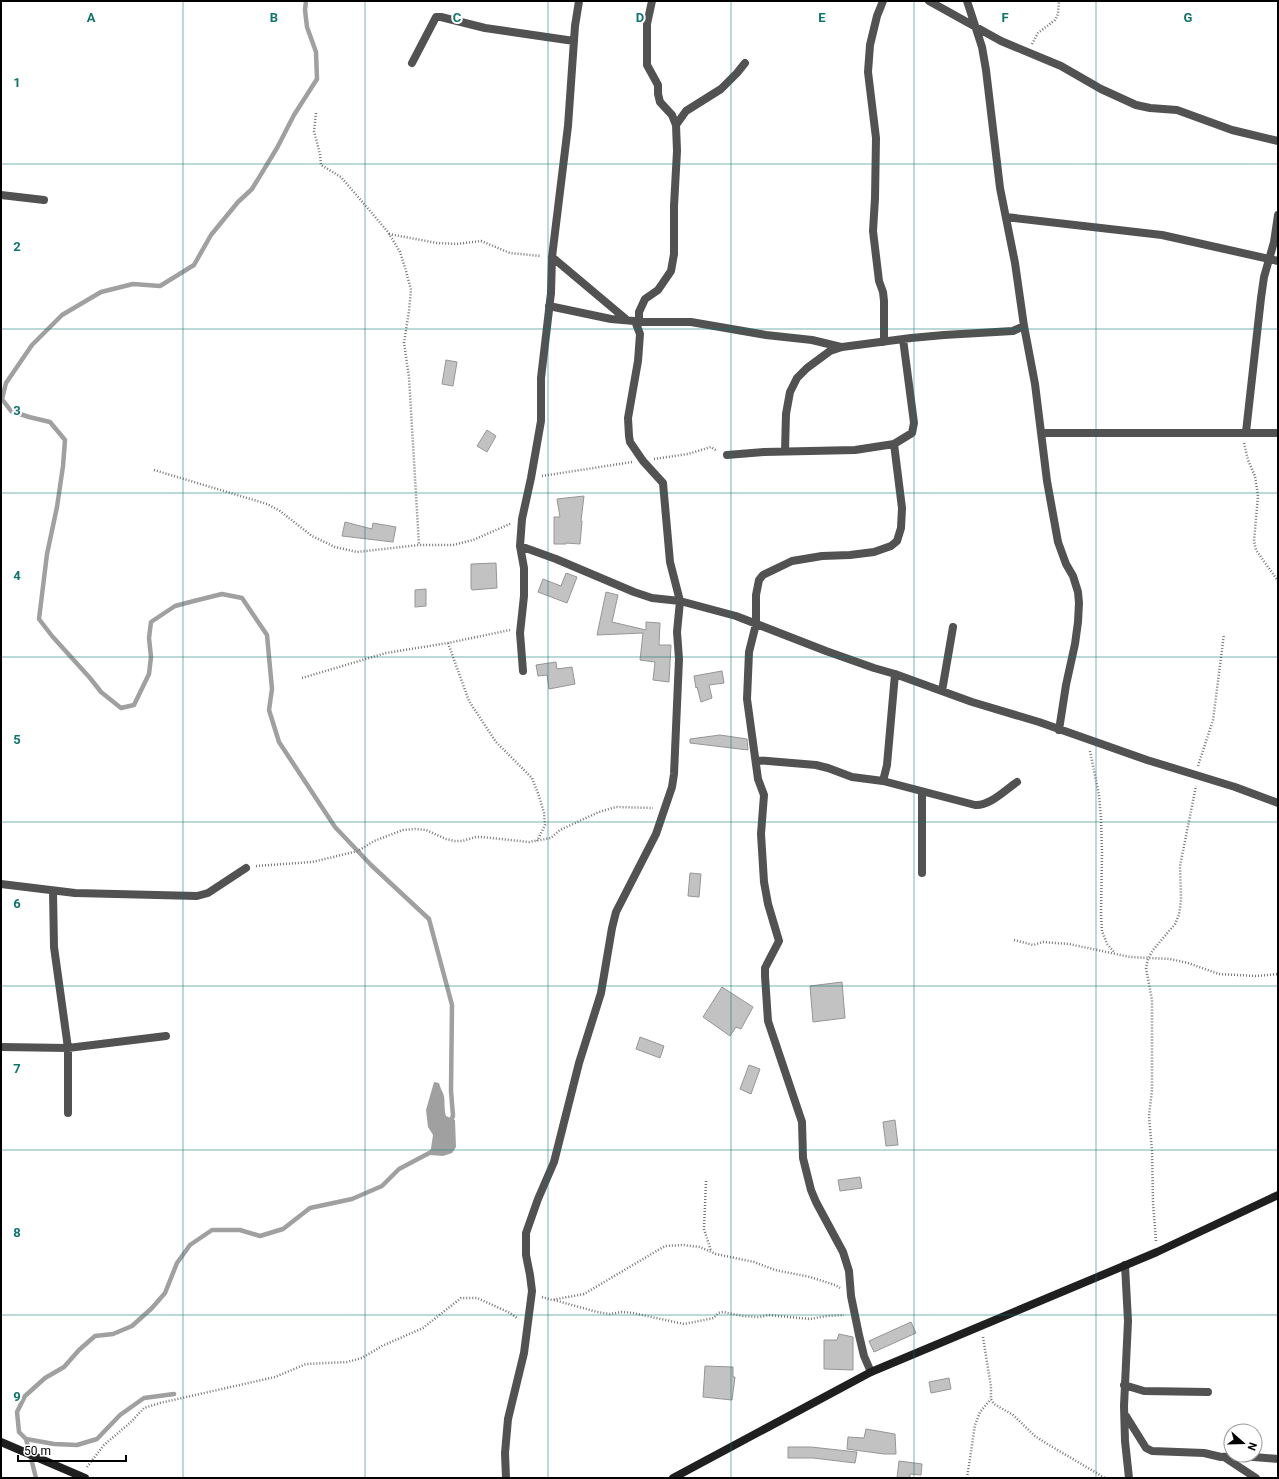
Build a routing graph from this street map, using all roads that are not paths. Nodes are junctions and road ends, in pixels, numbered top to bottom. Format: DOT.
graph roads {
  1 [pos="579,1"];
  2 [pos="652,1"];
  3 [pos="883,1"];
  4 [pos="929,1"];
  5 [pos="967,1"];
  6 [pos="975,27"];
  7 [pos="574,41"];
  8 [pos="412,63"];
  9 [pos="745,63"];
  10 [pos="676,125"];
  11 [pos="1278,141"];
  12 [pos="1,195"];
  13 [pos="44,200"];
  14 [pos="1278,215"];
  15 [pos="1006,217"];
  16 [pos="552,257"];
  17 [pos="1274,261"];
  18 [pos="549,306"];
  19 [pos="634,321"];
  20 [pos="1024,326"];
  21 [pos="903,339"];
  22 [pos="884,342"];
  23 [pos="842,347"];
  24 [pos="1042,432"];
  25 [pos="1244,432"];
  26 [pos="1278,433"];
  27 [pos="894,444"];
  28 [pos="785,451"];
  29 [pos="727,455"];
  30 [pos="520,546"];
  31 [pos="680,600"];
  32 [pos="756,624"];
  33 [pos="953,627"];
  34 [pos="523,671"];
  35 [pos="896,674"];
  36 [pos="942,691"];
  37 [pos="1059,730"];
  38 [pos="756,760"];
  39 [pos="883,781"];
  40 [pos="1017,782"];
  41 [pos="922,792"];
  42 [pos="1278,802"];
  43 [pos="246,868"];
  44 [pos="922,873"];
  45 [pos="1,884"];
  46 [pos="53,891"];
  47 [pos="166,1036"];
  48 [pos="1,1048"];
  49 [pos="68,1048"];
  50 [pos="68,1112"];
  51 [pos="1278,1195"];
  52 [pos="1125,1265"];
  53 [pos="871,1372"];
  54 [pos="1124,1385"];
  55 [pos="1208,1392"];
  56 [pos="1124,1414"];
  57 [pos="1,1442"];
  58 [pos="1223,1457"];
  59 [pos="1263,1457"];
  60 [pos="1278,1458"];
  61 [pos="1233,1463"];
  62 [pos="84,1478"];
  63 [pos="506,1478"];
  64 [pos="673,1478"];
  65 [pos="1129,1478"];
  66 [pos="1256,1478"];
  1 -- 7 [label="street"];
  2 -- 10 [label="street"];
  3 -- 22 [label="street"];
  4 -- 6 [label="street"];
  5 -- 6 [label="street"];
  6 -- 11 [label="street"];
  6 -- 15 [label="street"];
  7 -- 8 [label="street"];
  7 -- 16 [label="street"];
  9 -- 10 [label="street"];
  10 -- 19 [label="street"];
  12 -- 13 [label="street"];
  14 -- 17 [label="street"];
  15 -- 17 [label="street"];
  15 -- 20 [label="street"];
  16 -- 18 [label="street"];
  16 -- 19 [label="street"];
  17 -- 25 [label="street"];
  18 -- 19 [label="street"];
  18 -- 30 [label="street"];
  19 -- 23 [label="street"];
  19 -- 31 [label="street"];
  20 -- 21 [label="street"];
  20 -- 24 [label="street"];
  21 -- 22 [label="street"];
  21 -- 27 [label="street"];
  22 -- 23 [label="street"];
  23 -- 28 [label="street"];
  24 -- 25 [label="street"];
  24 -- 37 [label="street"];
  25 -- 26 [label="street"];
  27 -- 28 [label="street"];
  27 -- 32 [label="street"];
  28 -- 29 [label="street"];
  30 -- 31 [label="street"];
  30 -- 34 [label="street"];
  31 -- 32 [label="street"];
  31 -- 63 [label="street"];
  32 -- 35 [label="street"];
  32 -- 38 [label="street"];
  33 -- 36 [label="street"];
  35 -- 36 [label="street"];
  35 -- 39 [label="street"];
  36 -- 37 [label="street"];
  37 -- 42 [label="street"];
  38 -- 39 [label="street"];
  38 -- 53 [label="street"];
  39 -- 41 [label="street"];
  40 -- 41 [label="street"];
  41 -- 44 [label="street"];
  43 -- 46 [label="street"];
  45 -- 46 [label="street"];
  46 -- 49 [label="street"];
  47 -- 49 [label="street"];
  48 -- 49 [label="street"];
  49 -- 50 [label="street"];
  51 -- 52 [label="street"];
  52 -- 53 [label="street"];
  52 -- 54 [label="street"];
  53 -- 64 [label="street"];
  54 -- 55 [label="street"];
  54 -- 56 [label="street"];
  56 -- 58 [label="street"];
  56 -- 65 [label="street"];
  57 -- 62 [label="street"];
  59 -- 60 [label="street"];
  61 -- 66 [label="street"];
}
